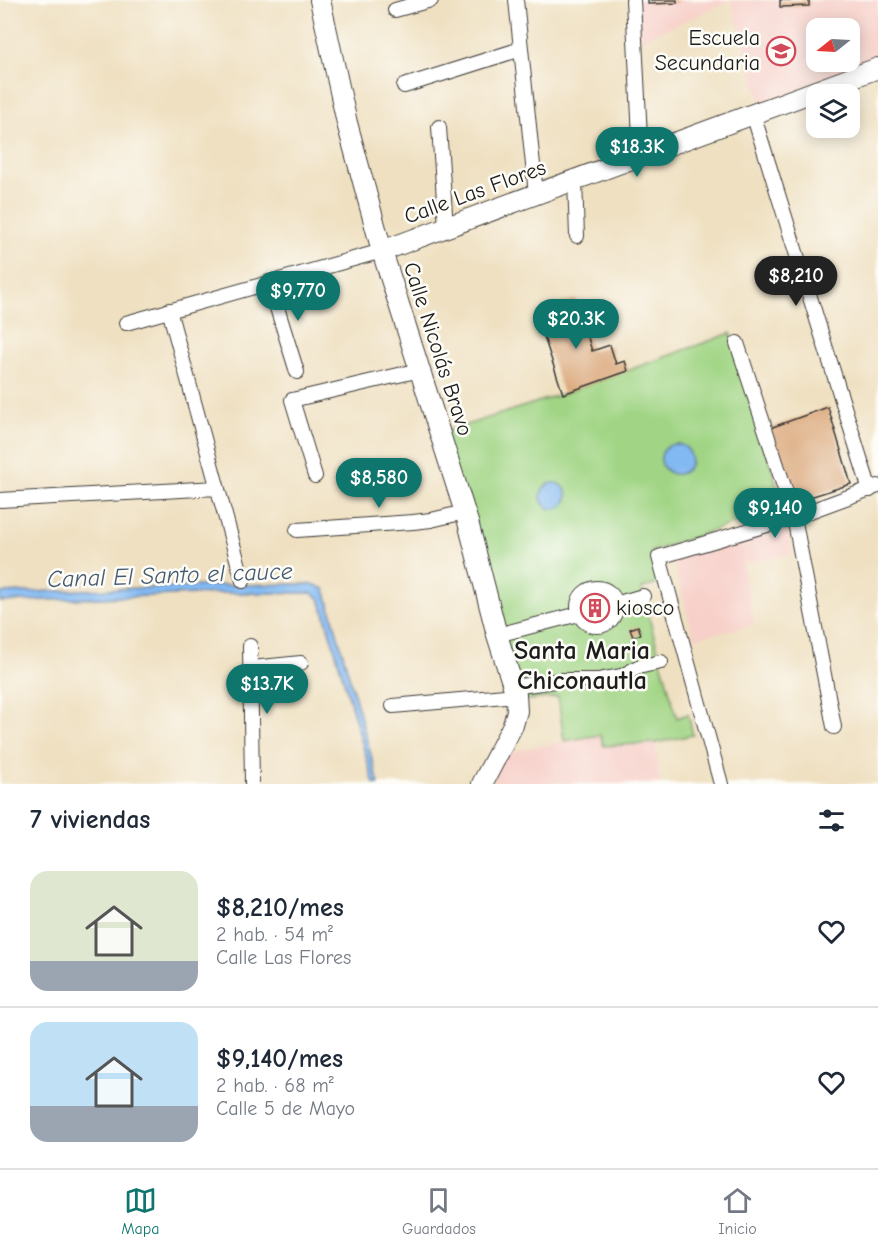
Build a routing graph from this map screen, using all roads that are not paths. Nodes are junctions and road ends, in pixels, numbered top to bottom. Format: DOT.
graph roads {
  1 [pos="320,0"];
  2 [pos="431,0"];
  3 [pos="516,0"];
  4 [pos="633,0"];
  5 [pos="395,10"];
  6 [pos="521,49"];
  7 [pos="878,68"];
  8 [pos="404,86"];
  9 [pos="753,114"];
  10 [pos="439,127"];
  11 [pos="641,157"];
  12 [pos="575,180"];
  13 [pos="536,194"];
  14 [pos="446,228"];
  15 [pos="578,236"];
  16 [pos="382,251"];
  17 [pos="269,282"];
  18 [pos="169,310"];
  19 [pos="126,323"];
  20 [pos="737,344"];
  21 [pos="420,370"];
  22 [pos="297,372"];
  23 [pos="315,476"];
  24 [pos="217,488"];
  25 [pos="874,488"];
  26 [pos="0,500"];
  27 [pos="465,512"];
  28 [pos="794,517"];
  29 [pos="297,530"];
  30 [pos="243,581"];
  31 [pos="643,596"];
  32 [pos="615,604"];
  33 [pos="579,614"];
  34 [pos="497,635"];
  35 [pos="250,646"];
  36 [pos="661,662"];
  37 [pos="301,663"];
  38 [pos="252,668"];
  39 [pos="515,698"];
  40 [pos="393,706"];
  41 [pos="834,727"];
  42 [pos="252,784"];
  43 [pos="482,784"];
  44 [pos="721,784"];
  1 -- 16 [label="street, Calle Nicolás Bravo"];
  2 -- 5 [label="street"];
  3 -- 6 [label="street"];
  4 -- 11 [label="street"];
  6 -- 8 [label="street"];
  6 -- 13 [label="street"];
  7 -- 9 [label="street, Calle Las Flores"];
  9 -- 11 [label="street, Calle Las Flores"];
  9 -- 25 [label="street"];
  10 -- 14 [label="street"];
  11 -- 12 [label="street, Calle Las Flores"];
  12 -- 13 [label="street, Calle Las Flores"];
  12 -- 15 [label="street"];
  13 -- 14 [label="street, Calle Las Flores"];
  14 -- 16 [label="street, Calle Las Flores"];
  16 -- 17 [label="street"];
  16 -- 21 [label="street, Calle Nicolás Bravo"];
  17 -- 18 [label="street"];
  17 -- 22 [label="street"];
  18 -- 19 [label="street"];
  18 -- 24 [label="street"];
  20 -- 28 [label="street"];
  21 -- 23 [label="street"];
  21 -- 27 [label="street, Calle Nicolás Bravo"];
  24 -- 26 [label="street"];
  24 -- 30 [label="street"];
  25 -- 28 [label="street"];
  27 -- 29 [label="street"];
  27 -- 34 [label="street, Calle Nicolás Bravo"];
  28 -- 41 [label="street"];
  28 -- 44 [label="street"];
  31 -- 32 [label="street"];
  32 -- 33 [label="street"];
  32 -- 33 [label="street"];
  33 -- 34 [label="street"];
  34 -- 39 [label="street, Calle Nicolás Bravo"];
  35 -- 38 [label="street"];
  36 -- 39 [label="street"];
  37 -- 38 [label="street"];
  38 -- 42 [label="street"];
  39 -- 40 [label="street"];
  39 -- 43 [label="street"];
}
